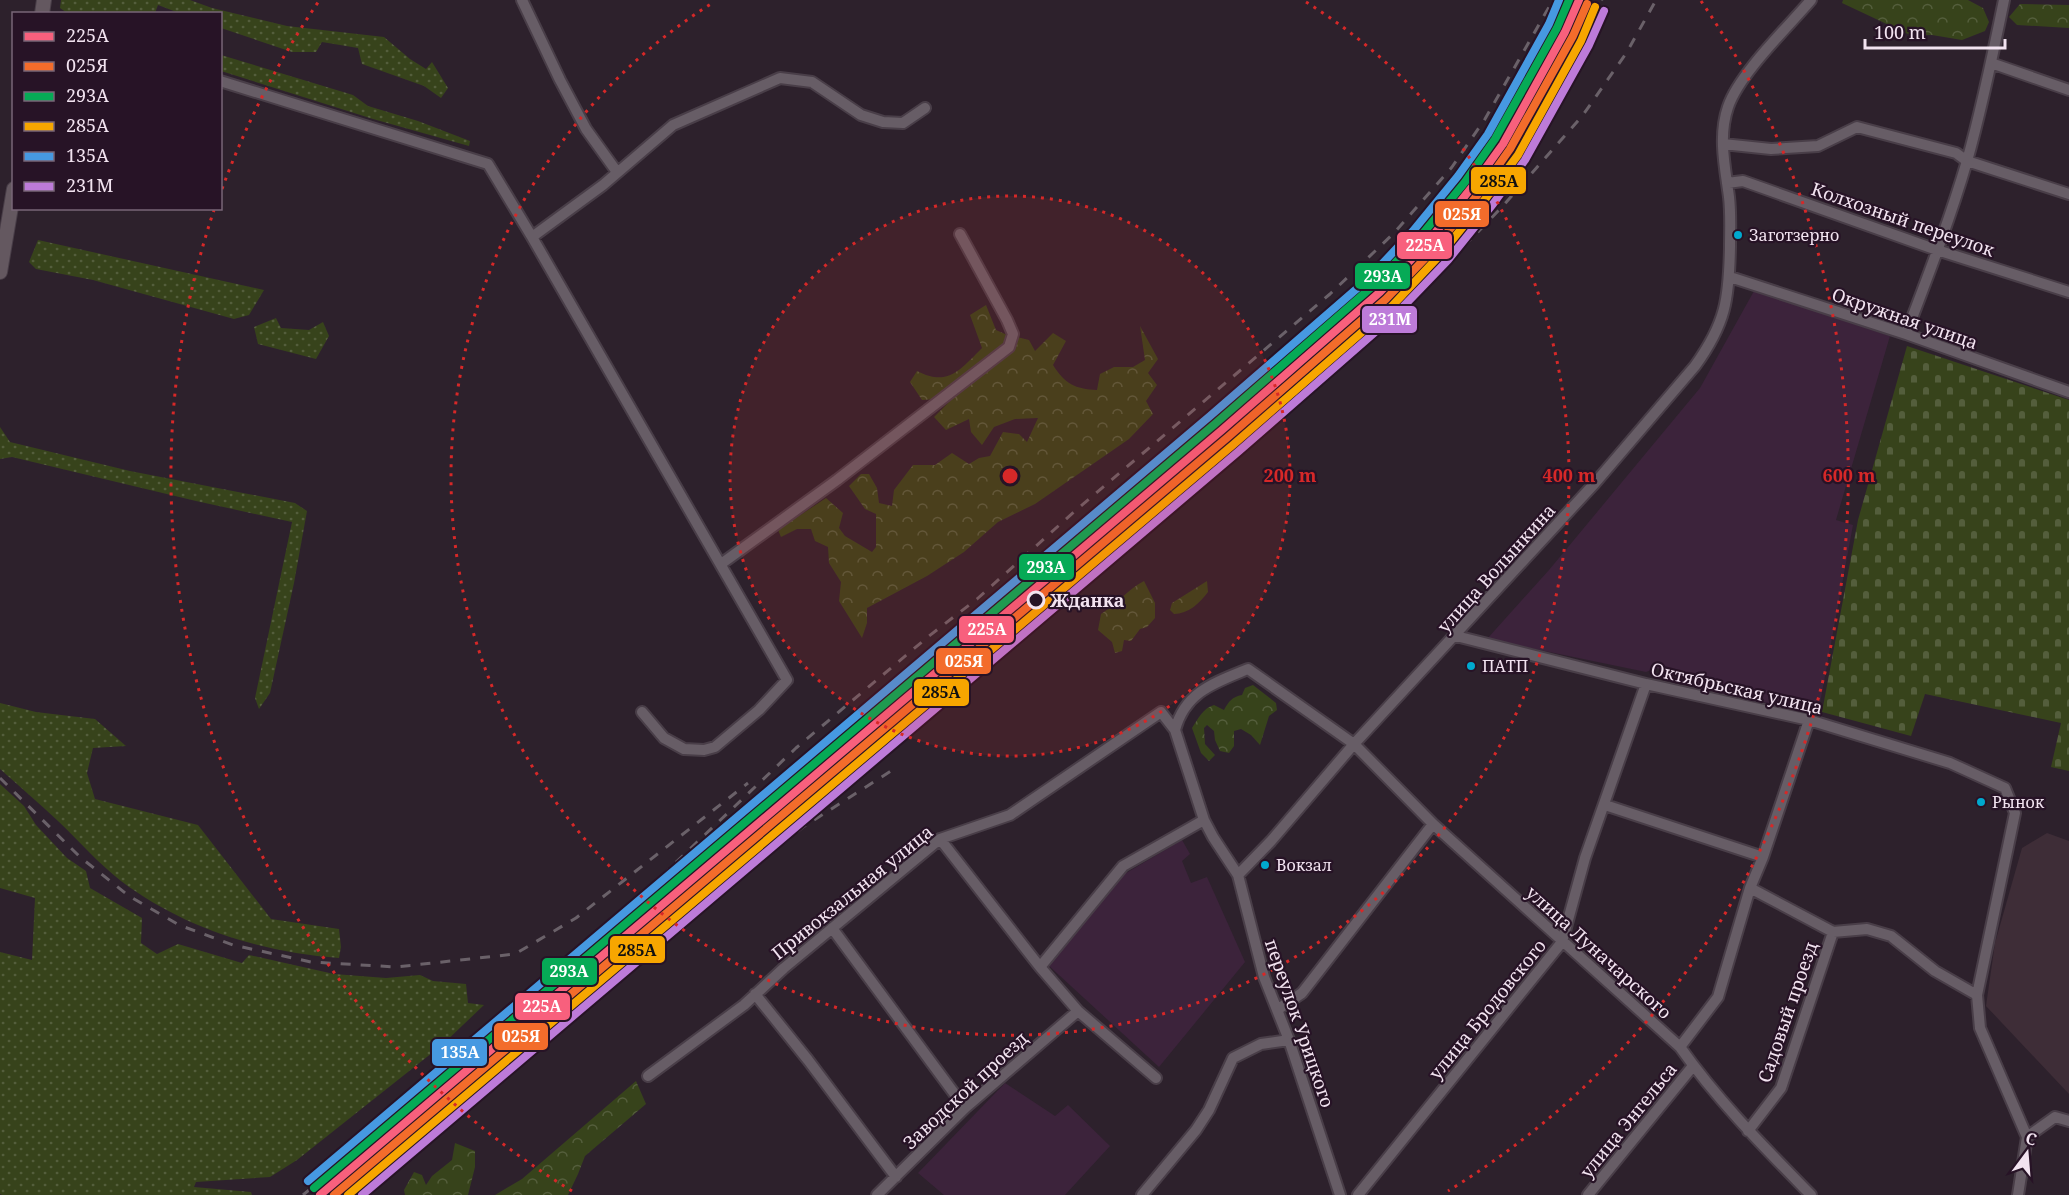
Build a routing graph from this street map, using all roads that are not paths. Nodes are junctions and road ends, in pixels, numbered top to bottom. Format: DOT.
graph roads {
  1 [pos="522,0"];
  2 [pos="1811,0"];
  3 [pos="2004,0"];
  4 [pos="1991,63"];
  5 [pos="222,82"];
  6 [pos="2069,90"];
  7 [pos="925,108"];
  8 [pos="1723,144"];
  9 [pos="1966,161"];
  10 [pos="617,172"];
  11 [pos="1727,183"];
  12 [pos="2069,194"];
  13 [pos="12,201"];
  14 [pos="960,234"];
  15 [pos="532,237"];
  16 [pos="1937,250"];
  17 [pos="0,272"];
  18 [pos="1730,277"];
  19 [pos="2069,292"];
  20 [pos="1906,333"];
  21 [pos="2069,392"];
  22 [pos="720,564"];
  23 [pos="1456,636"];
  24 [pos="1646,684"];
  25 [pos="642,712"];
  26 [pos="1809,720"];
  27 [pos="1175,730"];
  28 [pos="1354,744"];
  29 [pos="1605,805"];
  30 [pos="1204,820"];
  31 [pos="1433,824"];
  32 [pos="940,839"];
  33 [pos="1763,857"];
  34 [pos="1238,875"];
  35 [pos="1750,888"];
  36 [pos="832,928"];
  37 [pos="1833,932"];
  38 [pos="1562,942"];
  39 [pos="1040,967"];
  40 [pos="755,994"];
  41 [pos="1977,995"];
  42 [pos="1277,1010"];
  43 [pos="1078,1011"];
  44 [pos="1289,1040"];
  45 [pos="1680,1047"];
  46 [pos="1693,1066"];
  47 [pos="648,1076"];
  48 [pos="1156,1078"];
  49 [pos="965,1108"];
  50 [pos="2069,1121"];
  51 [pos="1748,1131"];
  52 [pos="2027,1137"];
  53 [pos="896,1177"];
  54 [pos="877,1195"];
  55 [pos="1142,1195"];
  56 [pos="1340,1195"];
  57 [pos="1358,1195"];
  58 [pos="1588,1195"];
  59 [pos="1811,1195"];
  60 [pos="2018,1195"];
  1 -- 10 [label="street"];
  2 -- 8 [label="street, улица Волынкина"];
  3 -- 4 [label="street"];
  4 -- 6 [label="street"];
  4 -- 9 [label="street"];
  5 -- 15 [label="street"];
  7 -- 10 [label="street"];
  8 -- 9 [label="street"];
  8 -- 11 [label="street, улица Волынкина"];
  9 -- 12 [label="street"];
  9 -- 16 [label="street"];
  10 -- 15 [label="street"];
  11 -- 16 [label="street, Колхозный переулок"];
  11 -- 18 [label="street, улица Волынкина"];
  13 -- 17 [label="main road"];
  14 -- 22 [label="street"];
  15 -- 22 [label="street"];
  16 -- 19 [label="street, Колхозный переулок"];
  16 -- 20 [label="street"];
  18 -- 20 [label="street, Окружная улица"];
  18 -- 23 [label="street, улица Волынкина"];
  20 -- 21 [label="street, Окружная улица"];
  22 -- 25 [label="street"];
  23 -- 24 [label="street, Октябрьская улица"];
  23 -- 28 [label="street, улица Волынкина"];
  24 -- 26 [label="street, Октябрьская улица"];
  24 -- 29 [label="street, улица Бродовского"];
  26 -- 33 [label="street"];
  26 -- 41 [label="street, Октябрьская улица"];
  27 -- 28 [label="street, улица Луначарского"];
  27 -- 30 [label="street, переулок Урицкого"];
  27 -- 32 [label="street, Привокзальная улица"];
  28 -- 31 [label="street, улица Луначарского"];
  28 -- 34 [label="street, улица Волынкина"];
  29 -- 33 [label="street"];
  29 -- 38 [label="street, улица Бродовского"];
  30 -- 34 [label="street, переулок Урицкого"];
  30 -- 39 [label="street"];
  31 -- 38 [label="street, улица Луначарского"];
  31 -- 42 [label="street"];
  32 -- 36 [label="street, Привокзальная улица"];
  32 -- 39 [label="street"];
  33 -- 35 [label="street"];
  34 -- 42 [label="street, переулок Урицкого"];
  35 -- 37 [label="street"];
  35 -- 45 [label="street"];
  36 -- 40 [label="street, Привокзальная улица"];
  36 -- 49 [label="street"];
  37 -- 41 [label="street"];
  37 -- 51 [label="street, Садовый проезд"];
  38 -- 45 [label="street, улица Луначарского"];
  38 -- 57 [label="street, улица Бродовского"];
  39 -- 43 [label="street"];
  40 -- 47 [label="street, Привокзальная улица"];
  40 -- 53 [label="street"];
  41 -- 52 [label="street"];
  42 -- 44 [label="street, переулок Урицкого"];
  43 -- 48 [label="street"];
  43 -- 49 [label="street, Заводской проезд"];
  44 -- 55 [label="street"];
  44 -- 56 [label="street, переулок Урицкого"];
  45 -- 46 [label="street, улица Луначарского"];
  46 -- 51 [label="street, улица Луначарского"];
  46 -- 58 [label="street, улица Энгельса"];
  49 -- 53 [label="street, Заводской проезд"];
  50 -- 52 [label="street"];
  51 -- 59 [label="street, улица Луначарского"];
  52 -- 60 [label="street"];
  53 -- 54 [label="street, Заводской проезд"];
}
